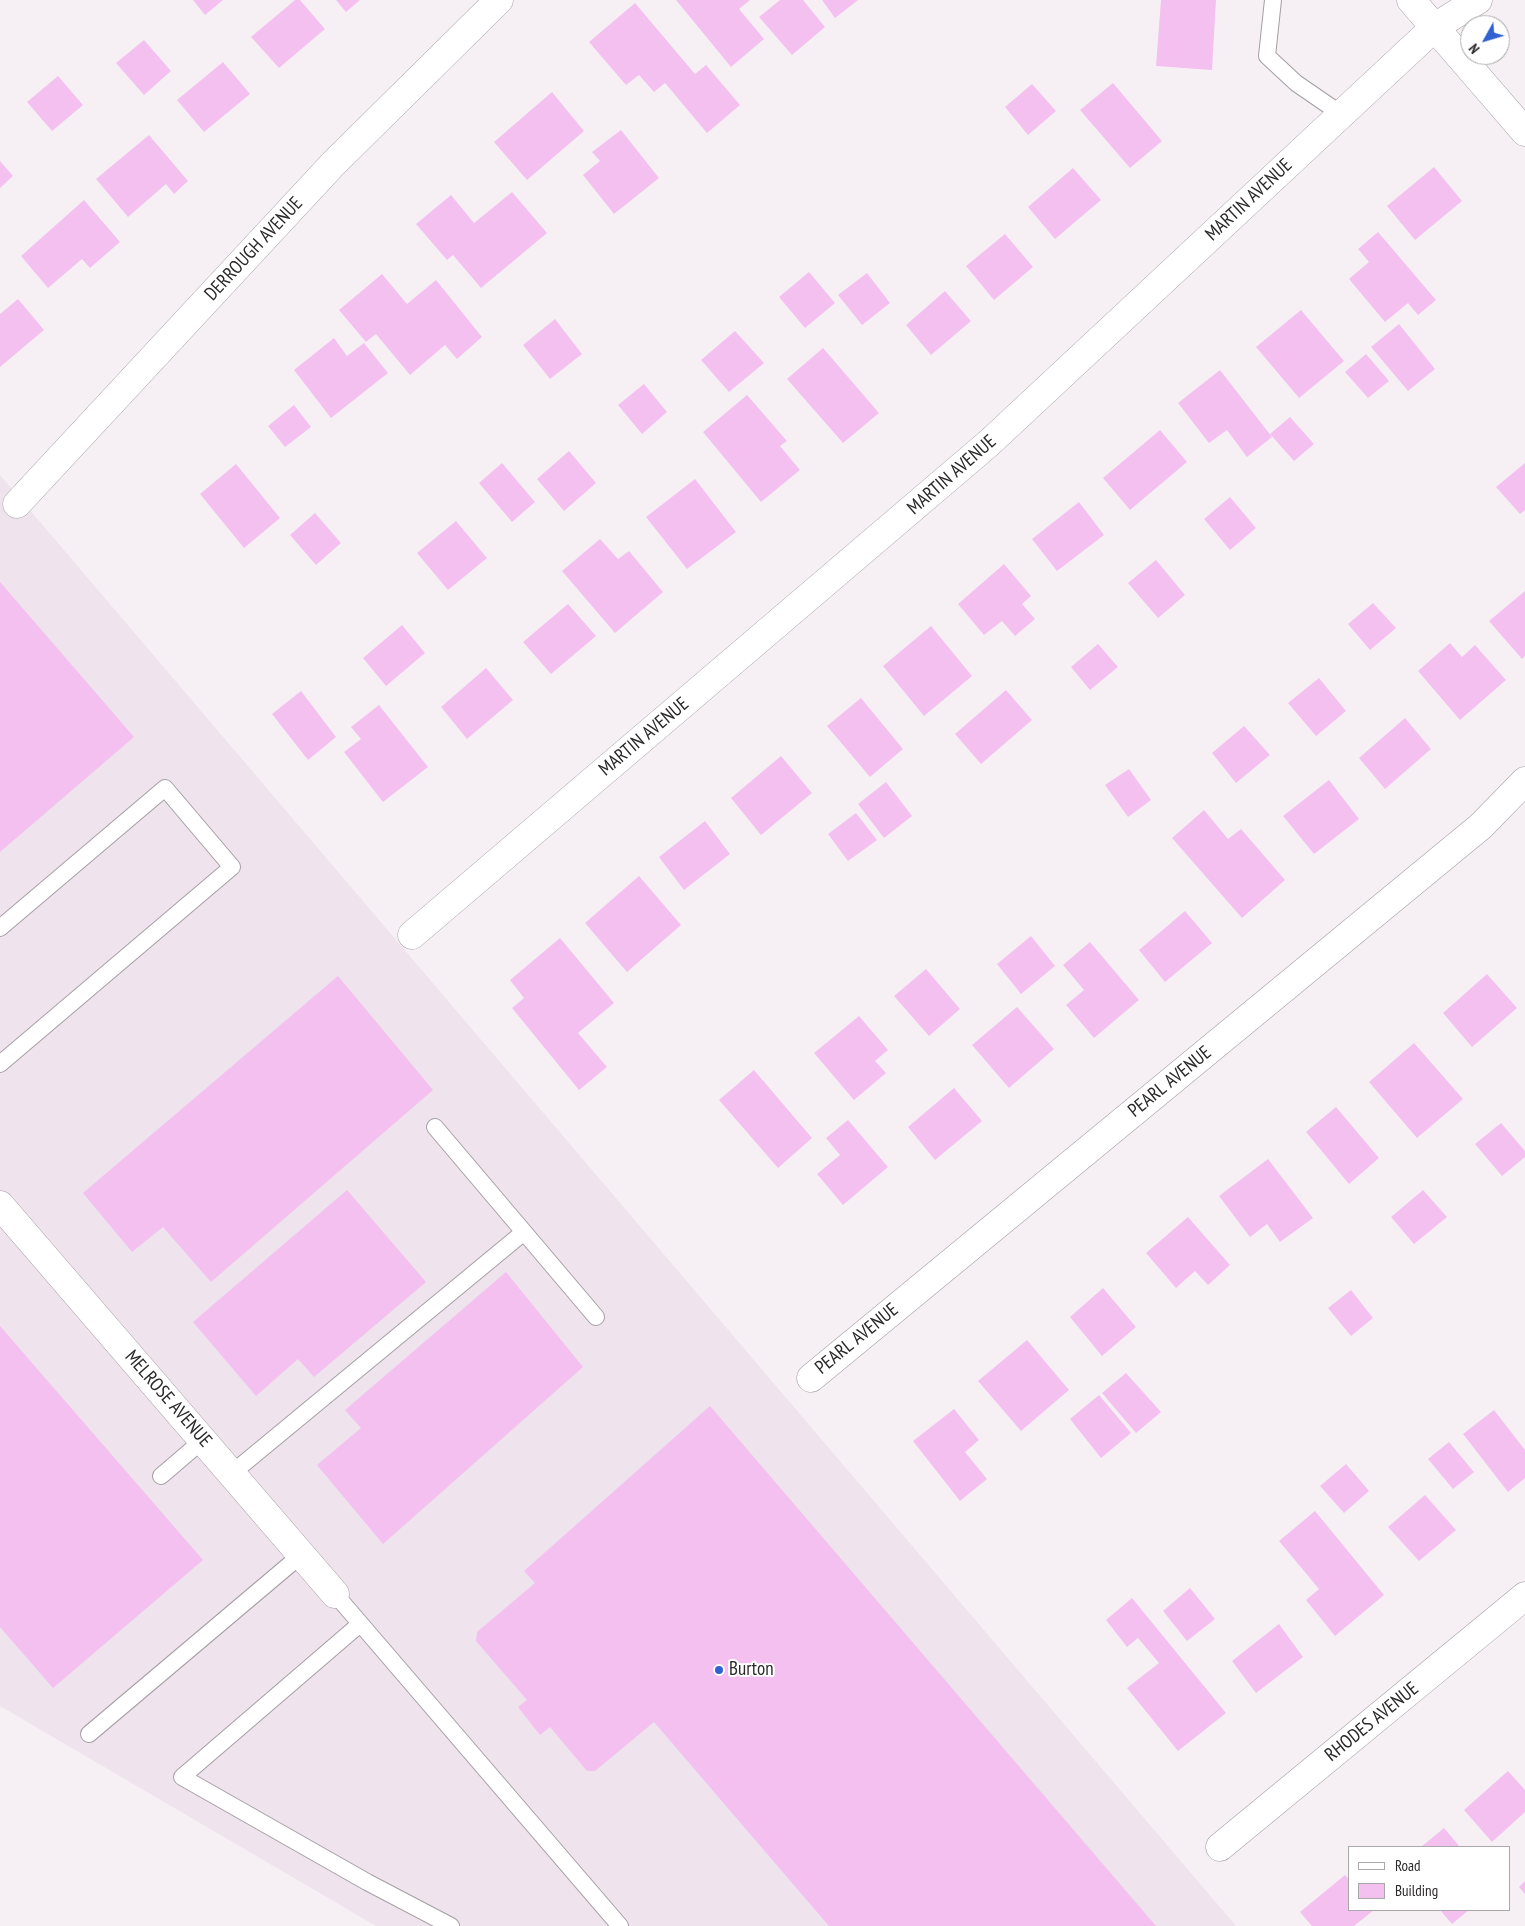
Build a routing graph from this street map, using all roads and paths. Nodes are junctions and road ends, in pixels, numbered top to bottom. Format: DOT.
graph roads {
  1 [pos="499,0"];
  2 [pos="1272,0"];
  3 [pos="1411,0"];
  4 [pos="1478,0"];
  5 [pos="1435,27"];
  6 [pos="1341,114"];
  7 [pos="1525,132"];
  8 [pos="17,504"];
  9 [pos="1525,781"];
  10 [pos="0,928"];
  11 [pos="412,935"];
  12 [pos="0,1064"];
  13 [pos="436,1127"];
  14 [pos="0,1205"];
  15 [pos="524,1232"];
  16 [pos="596,1317"];
  17 [pos="811,1378"];
  18 [pos="203,1440"];
  19 [pos="231,1474"];
  20 [pos="161,1476"];
  21 [pos="301,1555"];
  22 [pos="335,1594"];
  23 [pos="1525,1596"];
  24 [pos="360,1624"];
  25 [pos="89,1734"];
  26 [pos="1220,1847"];
  27 [pos="451,1926"];
  28 [pos="620,1926"];
  1 -- 8 [label="street, DERROUGH AVENUE"];
  2 -- 6 [label="lane"];
  3 -- 5 [label="street"];
  4 -- 5 [label="street, MARTIN AVENUE"];
  5 -- 6 [label="street, MARTIN AVENUE"];
  5 -- 7 [label="street"];
  6 -- 11 [label="street, MARTIN AVENUE"];
  9 -- 17 [label="street, PEARL AVENUE"];
  10 -- 12 [label="lane"];
  13 -- 15 [label="lane"];
  14 -- 18 [label="street, MELROSE AVENUE"];
  15 -- 16 [label="lane"];
  15 -- 19 [label="lane"];
  18 -- 19 [label="street, MELROSE AVENUE"];
  18 -- 20 [label="lane"];
  19 -- 21 [label="street, MELROSE AVENUE"];
  21 -- 22 [label="street, MELROSE AVENUE"];
  21 -- 25 [label="lane"];
  22 -- 24 [label="lane"];
  23 -- 26 [label="street, RHODES AVENUE"];
  24 -- 27 [label="lane"];
  24 -- 28 [label="lane"];
}
